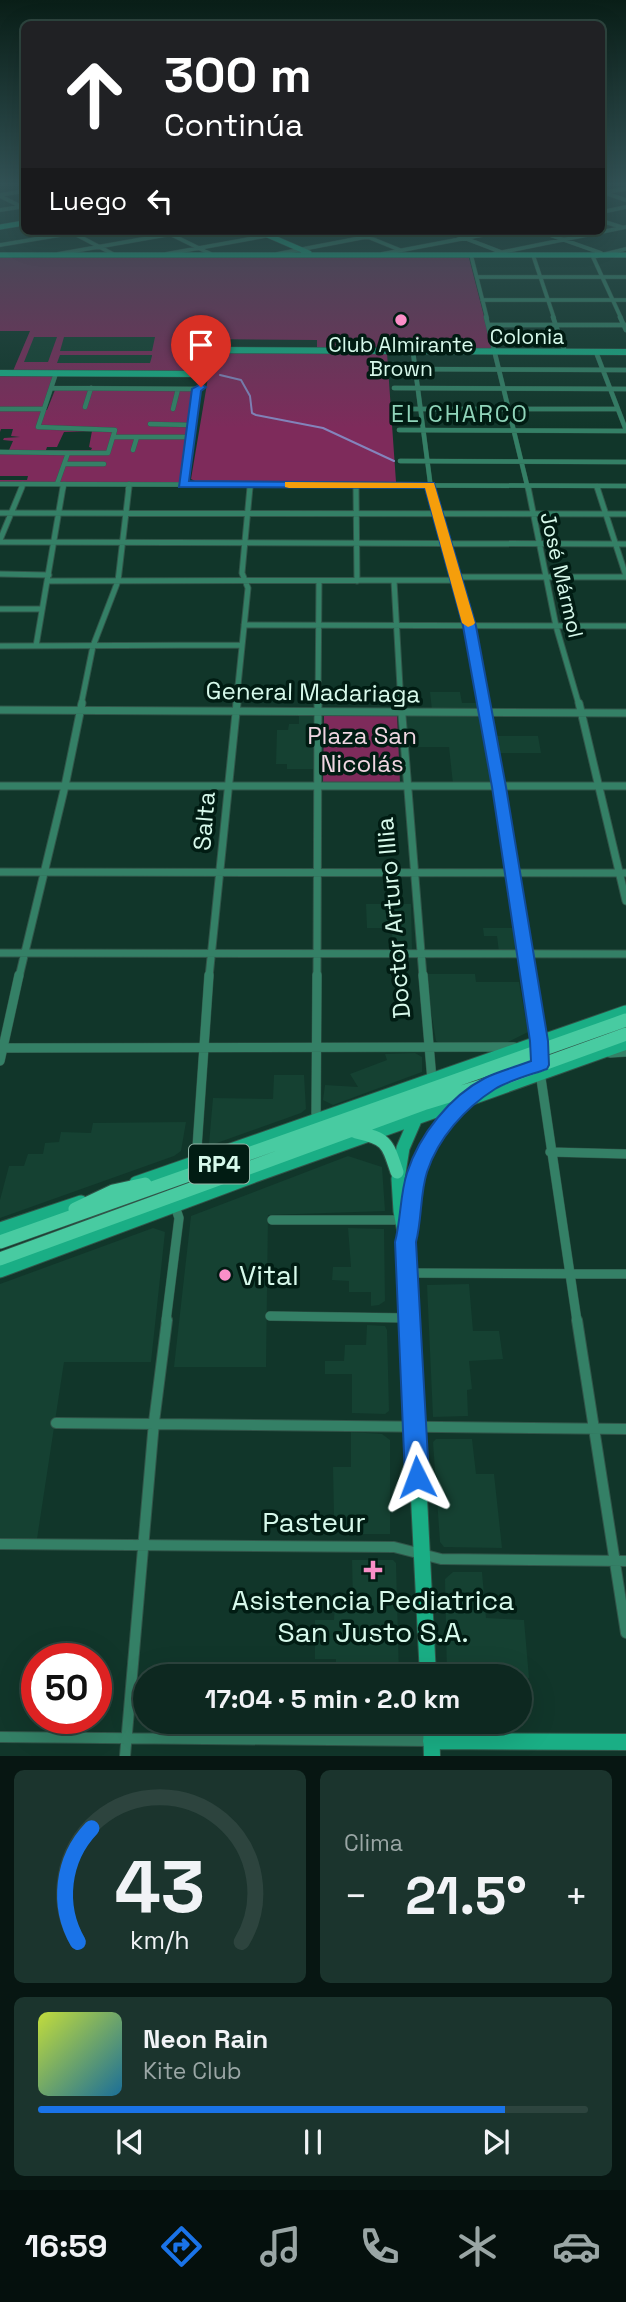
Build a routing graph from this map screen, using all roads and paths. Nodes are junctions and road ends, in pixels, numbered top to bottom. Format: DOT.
graph roads {
  1 [pos="474,265"];
  2 [pos="536,265"];
  3 [pos="598,265"];
  4 [pos="477,277"];
  5 [pos="540,277"];
  6 [pos="603,277"];
  7 [pos="626,277"];
  8 [pos="482,300"];
  9 [pos="547,300"];
  10 [pos="612,300"];
  11 [pos="626,300"];
  12 [pos="489,325"];
  13 [pos="556,325"];
  14 [pos="625,327"];
  15 [pos="413,352"];
  16 [pos="495,352"];
  17 [pos="565,352"];
  18 [pos="596,352"];
  19 [pos="626,352"];
  20 [pos="391,369"];
  21 [pos="415,369"];
  22 [pos="501,369"];
  23 [pos="602,370"];
  24 [pos="626,370"];
  25 [pos="0,373"];
  26 [pos="56,373"];
  27 [pos="204,374"];
  28 [pos="51,388"];
  29 [pos="91,388"];
  30 [pos="394,388"];
  31 [pos="418,388"];
  32 [pos="178,389"];
  33 [pos="196,389"];
  34 [pos="505,389"];
  35 [pos="610,389"];
  36 [pos="626,389"];
  37 [pos="85,407"];
  38 [pos="420,408"];
  39 [pos="0,409"];
  40 [pos="44,409"];
  41 [pos="173,409"];
  42 [pos="396,409"];
  43 [pos="510,409"];
  44 [pos="618,409"];
  45 [pos="150,424"];
  46 [pos="191,425"];
  47 [pos="399,430"];
  48 [pos="423,430"];
  49 [pos="514,430"];
  50 [pos="626,430"];
  51 [pos="113,436"];
  52 [pos="136,437"];
  53 [pos="191,437"];
  54 [pos="134,450"];
  55 [pos="0,452"];
  56 [pos="68,453"];
  57 [pos="400,461"];
  58 [pos="428,461"];
  59 [pos="626,461"];
  60 [pos="523,462"];
  61 [pos="64,464"];
  62 [pos="104,464"];
  63 [pos="0,484"];
  64 [pos="23,484"];
  65 [pos="57,484"];
  66 [pos="64,484"];
  67 [pos="129,484"];
  68 [pos="183,484"];
  69 [pos="250,485"];
  70 [pos="356,485"];
  71 [pos="430,485"];
  72 [pos="527,486"];
  73 [pos="597,486"];
  74 [pos="626,486"];
  75 [pos="0,513"];
  76 [pos="11,513"];
  77 [pos="60,513"];
  78 [pos="128,513"];
  79 [pos="247,513"];
  80 [pos="356,513"];
  81 [pos="438,514"];
  82 [pos="532,514"];
  83 [pos="606,514"];
  84 [pos="626,514"];
  85 [pos="0,541"];
  86 [pos="56,542"];
  87 [pos="124,542"];
  88 [pos="244,543"];
  89 [pos="356,543"];
  90 [pos="447,543"];
  91 [pos="538,544"];
  92 [pos="615,544"];
  93 [pos="626,544"];
  94 [pos="0,574"];
  95 [pos="626,576"];
  96 [pos="544,577"];
  97 [pos="49,578"];
  98 [pos="457,579"];
  99 [pos="245,580"];
  100 [pos="118,581"];
  101 [pos="319,581"];
  102 [pos="357,581"];
  103 [pos="394,581"];
  104 [pos="0,609"];
  105 [pos="42,609"];
  106 [pos="244,625"];
  107 [pos="318,626"];
  108 [pos="396,626"];
  109 [pos="469,626"];
  110 [pos="556,626"];
  111 [pos="626,626"];
  112 [pos="241,645"];
  113 [pos="0,646"];
  114 [pos="36,646"];
  115 [pos="93,646"];
  116 [pos="0,710"];
  117 [pos="81,710"];
  118 [pos="234,712"];
  119 [pos="317,712"];
  120 [pos="402,712"];
  121 [pos="486,713"];
  122 [pos="582,713"];
  123 [pos="626,713"];
  124 [pos="0,786"];
  125 [pos="65,786"];
  126 [pos="228,786"];
  127 [pos="317,786"];
  128 [pos="406,786"];
  129 [pos="598,786"];
  130 [pos="626,786"];
  131 [pos="499,787"];
  132 [pos="0,872"];
  133 [pos="42,872"];
  134 [pos="220,872"];
  135 [pos="316,873"];
  136 [pos="413,873"];
  137 [pos="511,873"];
  138 [pos="622,873"];
  139 [pos="626,901"];
  140 [pos="214,952"];
  141 [pos="0,953"];
  142 [pos="25,953"];
  143 [pos="626,954"];
  144 [pos="316,955"];
  145 [pos="419,955"];
  146 [pos="525,955"];
  147 [pos="625,1021"];
  148 [pos="626,1043"];
  149 [pos="539,1045"];
  150 [pos="522,1047"];
  151 [pos="1,1048"];
  152 [pos="316,1048"];
  153 [pos="202,1049"];
  154 [pos="430,1049"];
  155 [pos="626,1052"];
  156 [pos="598,1053"];
  157 [pos="0,1060"];
  158 [pos="540,1070"];
  159 [pos="432,1083"];
  160 [pos="491,1083"];
  161 [pos="467,1100"];
  162 [pos="426,1103"];
  163 [pos="316,1120"];
  164 [pos="413,1121"];
  165 [pos="373,1134"];
  166 [pos="343,1135"];
  167 [pos="550,1152"];
  168 [pos="626,1154"];
  169 [pos="192,1169"];
  170 [pos="397,1171"];
  171 [pos="113,1191"];
  172 [pos="175,1206"];
  173 [pos="272,1220"];
  174 [pos="406,1220"];
  175 [pos="23,1234"];
  176 [pos="1,1238"];
  177 [pos="0,1261"];
  178 [pos="0,1271"];
  179 [pos="407,1273"];
  180 [pos="572,1273"];
  181 [pos="626,1274"];
  182 [pos="270,1315"];
  183 [pos="409,1318"];
  184 [pos="154,1422"];
  185 [pos="56,1423"];
  186 [pos="415,1426"];
  187 [pos="593,1428"];
  188 [pos="626,1429"];
  189 [pos="0,1544"];
  190 [pos="143,1545"];
  191 [pos="421,1553"];
  192 [pos="613,1561"];
  193 [pos="626,1562"];
  194 [pos="626,1633"];
  195 [pos="427,1664"];
  196 [pos="0,1737"];
  197 [pos="127,1737"];
  198 [pos="626,1742"];
  199 [pos="431,1748"];
  200 [pos="125,1756"];
  1 -- 4 [label="street, José Mármol"];
  2 -- 5 [label="street"];
  3 -- 6 [label="street"];
  4 -- 5 [label="street"];
  4 -- 8 [label="street, José Mármol"];
  5 -- 6 [label="street"];
  5 -- 9 [label="street"];
  6 -- 7 [label="street"];
  6 -- 10 [label="street"];
  8 -- 9 [label="street"];
  8 -- 12 [label="street, José Mármol"];
  9 -- 10 [label="street"];
  9 -- 13 [label="street"];
  10 -- 11 [label="street"];
  10 -- 14 [label="street"];
  12 -- 13 [label="street"];
  12 -- 16 [label="street, José Mármol"];
  13 -- 14 [label="street"];
  13 -- 17 [label="street"];
  15 -- 16 [label="street, Colonia"];
  15 -- 21 [label="street"];
  15 -- 27 [label="street, Colonia"];
  16 -- 17 [label="street, Colonia"];
  16 -- 22 [label="street, José Mármol"];
  17 -- 18 [label="street, Colonia"];
  18 -- 19 [label="street, Colonia"];
  18 -- 23 [label="street"];
  20 -- 21 [label="street"];
  21 -- 22 [label="street"];
  21 -- 31 [label="street"];
  22 -- 23 [label="street"];
  22 -- 34 [label="street, José Mármol"];
  23 -- 24 [label="street"];
  23 -- 35 [label="street"];
  25 -- 26 [label="street"];
  26 -- 27 [label="street"];
  26 -- 28 [label="street"];
  27 -- 33 [label="street"];
  28 -- 29 [label="street"];
  28 -- 40 [label="street"];
  29 -- 32 [label="street"];
  29 -- 37 [label="street"];
  30 -- 31 [label="street"];
  31 -- 34 [label="street"];
  31 -- 38 [label="street"];
  32 -- 33 [label="street"];
  32 -- 41 [label="street"];
  33 -- 46 [label="street"];
  34 -- 35 [label="street"];
  34 -- 43 [label="street, José Mármol"];
  35 -- 36 [label="street"];
  35 -- 44 [label="street"];
  38 -- 42 [label="street"];
  38 -- 43 [label="street"];
  38 -- 48 [label="street"];
  39 -- 40 [label="street"];
  40 -- 51 [label="street"];
  43 -- 44 [label="street"];
  43 -- 49 [label="street, José Mármol"];
  44 -- 50 [label="street"];
  45 -- 46 [label="street"];
  46 -- 53 [label="street"];
  47 -- 48 [label="street"];
  48 -- 49 [label="street"];
  48 -- 58 [label="street"];
  49 -- 50 [label="street"];
  49 -- 60 [label="street, José Mármol"];
  51 -- 52 [label="street"];
  51 -- 56 [label="street"];
  52 -- 53 [label="street"];
  52 -- 54 [label="street"];
  53 -- 68 [label="street"];
  55 -- 56 [label="street"];
  56 -- 61 [label="street"];
  57 -- 58 [label="street"];
  58 -- 60 [label="street"];
  58 -- 71 [label="street"];
  59 -- 60 [label="street"];
  60 -- 72 [label="street, José Mármol"];
  61 -- 62 [label="street"];
  61 -- 65 [label="street"];
  63 -- 64 [label="street"];
  64 -- 65 [label="street"];
  64 -- 76 [label="street"];
  65 -- 66 [label="street"];
  66 -- 67 [label="street"];
  66 -- 77 [label="street"];
  67 -- 68 [label="street"];
  67 -- 78 [label="street"];
  68 -- 69 [label="street"];
  69 -- 70 [label="street"];
  69 -- 79 [label="street, Salta"];
  70 -- 71 [label="street"];
  70 -- 80 [label="street"];
  71 -- 72 [label="street"];
  71 -- 81 [label="street"];
  72 -- 73 [label="street"];
  72 -- 82 [label="street, José Mármol"];
  73 -- 74 [label="street"];
  73 -- 83 [label="street"];
  75 -- 76 [label="street"];
  76 -- 77 [label="street"];
  76 -- 85 [label="street"];
  77 -- 78 [label="street"];
  77 -- 86 [label="street"];
  78 -- 79 [label="street"];
  78 -- 87 [label="street"];
  79 -- 80 [label="street"];
  79 -- 88 [label="street, Salta"];
  80 -- 81 [label="street"];
  80 -- 89 [label="street"];
  81 -- 82 [label="street"];
  81 -- 90 [label="street"];
  82 -- 83 [label="street"];
  82 -- 91 [label="street, José Mármol"];
  83 -- 84 [label="street"];
  83 -- 92 [label="street"];
  85 -- 86 [label="street"];
  86 -- 87 [label="street"];
  86 -- 97 [label="street"];
  87 -- 88 [label="street"];
  87 -- 100 [label="street"];
  88 -- 89 [label="street"];
  88 -- 99 [label="street, Salta"];
  89 -- 90 [label="street"];
  89 -- 102 [label="street"];
  90 -- 91 [label="street"];
  90 -- 98 [label="street"];
  91 -- 92 [label="street"];
  91 -- 96 [label="street, José Mármol"];
  92 -- 93 [label="street"];
  92 -- 95 [label="street"];
  94 -- 97 [label="street"];
  95 -- 96 [label="street"];
  96 -- 98 [label="street"];
  96 -- 110 [label="street, José Mármol"];
  97 -- 100 [label="street"];
  97 -- 105 [label="street"];
  98 -- 103 [label="street"];
  98 -- 109 [label="street"];
  99 -- 100 [label="street"];
  99 -- 101 [label="street"];
  99 -- 106 [label="street, Salta"];
  100 -- 115 [label="street"];
  101 -- 102 [label="street"];
  101 -- 107 [label="street"];
  102 -- 103 [label="street"];
  103 -- 108 [label="street, Doctor Arturo Illia"];
  104 -- 105 [label="street"];
  105 -- 114 [label="street"];
  106 -- 107 [label="street"];
  106 -- 112 [label="street, Salta"];
  107 -- 108 [label="street"];
  107 -- 119 [label="street"];
  108 -- 109 [label="street"];
  108 -- 120 [label="street, Doctor Arturo Illia"];
  109 -- 110 [label="street"];
  109 -- 121 [label="street"];
  110 -- 111 [label="street"];
  110 -- 122 [label="street, José Mármol"];
  112 -- 115 [label="street"];
  112 -- 118 [label="street, Salta"];
  113 -- 114 [label="street"];
  114 -- 115 [label="street"];
  115 -- 117 [label="street"];
  116 -- 117 [label="street, General Madariaga"];
  117 -- 118 [label="street, General Madariaga"];
  117 -- 125 [label="street"];
  118 -- 119 [label="street, General Madariaga"];
  118 -- 126 [label="street, Salta"];
  119 -- 120 [label="street, General Madariaga"];
  119 -- 127 [label="street"];
  120 -- 121 [label="street, General Madariaga"];
  120 -- 128 [label="street, Doctor Arturo Illia"];
  121 -- 122 [label="street, General Madariaga"];
  121 -- 131 [label="street"];
  122 -- 123 [label="street, General Madariaga"];
  122 -- 129 [label="street, José Mármol"];
  124 -- 125 [label="street"];
  125 -- 126 [label="street"];
  125 -- 133 [label="street"];
  126 -- 127 [label="street"];
  126 -- 134 [label="street, Salta"];
  127 -- 128 [label="street"];
  127 -- 135 [label="street"];
  128 -- 131 [label="street"];
  128 -- 136 [label="street, Doctor Arturo Illia"];
  129 -- 130 [label="street"];
  129 -- 131 [label="street"];
  129 -- 138 [label="street, José Mármol"];
  131 -- 137 [label="street"];
  132 -- 133 [label="street"];
  133 -- 134 [label="street"];
  133 -- 142 [label="street"];
  134 -- 135 [label="street"];
  134 -- 140 [label="street, Salta"];
  135 -- 136 [label="street"];
  135 -- 144 [label="street"];
  136 -- 137 [label="street"];
  136 -- 145 [label="street, Doctor Arturo Illia"];
  137 -- 138 [label="street"];
  137 -- 146 [label="street"];
  138 -- 139 [label="street, José Mármol"];
  140 -- 142 [label="street"];
  140 -- 144 [label="street"];
  140 -- 153 [label="street, Salta"];
  141 -- 142 [label="street"];
  142 -- 151 [label="street"];
  143 -- 146 [label="street"];
  144 -- 145 [label="street"];
  144 -- 152 [label="street"];
  145 -- 146 [label="street"];
  145 -- 154 [label="street, Doctor Arturo Illia"];
  146 -- 149 [label="street"];
  147 -- 149 [label="main road, RP4"];
  147 -- 158 [label="main road, RP4"];
  148 -- 156 [label="street"];
  149 -- 150 [label="street"];
  149 -- 158 [label="street"];
  149 -- 159 [label="main road, RP4"];
  150 -- 154 [label="street"];
  150 -- 159 [label="street"];
  151 -- 153 [label="street"];
  151 -- 157 [label="street"];
  152 -- 153 [label="street"];
  152 -- 154 [label="street"];
  152 -- 163 [label="street"];
  153 -- 169 [label="street, Salta"];
  154 -- 159 [label="street, Doctor Arturo Illia"];
  155 -- 156 [label="street"];
  156 -- 158 [label="street"];
  158 -- 160 [label="main road, RP4"];
  158 -- 161 [label="street"];
  158 -- 167 [label="street"];
  159 -- 162 [label="street, Doctor Arturo Illia"];
  159 -- 163 [label="street"];
  159 -- 169 [label="main road, RP4"];
  160 -- 161 [label="main road"];
  160 -- 162 [label="main road, RP4"];
  161 -- 164 [label="street"];
  161 -- 174 [label="street, Doctor Arturo Illia"];
  162 -- 164 [label="street, Doctor Arturo Illia"];
  162 -- 166 [label="main road, RP4"];
  163 -- 169 [label="street"];
  164 -- 165 [label="street"];
  164 -- 170 [label="street, Doctor Arturo Illia"];
  165 -- 166 [label="main road"];
  165 -- 170 [label="main road"];
  165 -- 172 [label="street"];
  166 -- 177 [label="main road, RP4"];
  167 -- 168 [label="street"];
  167 -- 180 [label="street"];
  169 -- 171 [label="main road"];
  169 -- 175 [label="main road, RP4"];
  170 -- 174 [label="street, Doctor Arturo Illia"];
  171 -- 175 [label="main road"];
  171 -- 176 [label="street"];
  172 -- 178 [label="street"];
  172 -- 184 [label="street"];
  173 -- 174 [label="street"];
  174 -- 179 [label="street, Doctor Arturo Illia"];
  175 -- 176 [label="main road, RP4"];
  179 -- 180 [label="street"];
  179 -- 183 [label="street, Doctor Arturo Illia"];
  180 -- 181 [label="street"];
  180 -- 187 [label="street"];
  182 -- 183 [label="street"];
  183 -- 186 [label="street, Doctor Arturo Illia"];
  184 -- 185 [label="street"];
  184 -- 186 [label="street"];
  184 -- 190 [label="street"];
  186 -- 187 [label="street"];
  186 -- 191 [label="street, Doctor Arturo Illia"];
  187 -- 188 [label="street"];
  187 -- 192 [label="street"];
  189 -- 190 [label="street, Pasteur"];
  190 -- 191 [label="street, Pasteur"];
  190 -- 197 [label="street"];
  191 -- 192 [label="street, Pasteur"];
  191 -- 195 [label="street, Doctor Arturo Illia"];
  192 -- 193 [label="street, Pasteur"];
  192 -- 194 [label="street"];
  196 -- 197 [label="street"];
  197 -- 199 [label="street"];
  197 -- 200 [label="street"];
  198 -- 199 [label="street"];
}
